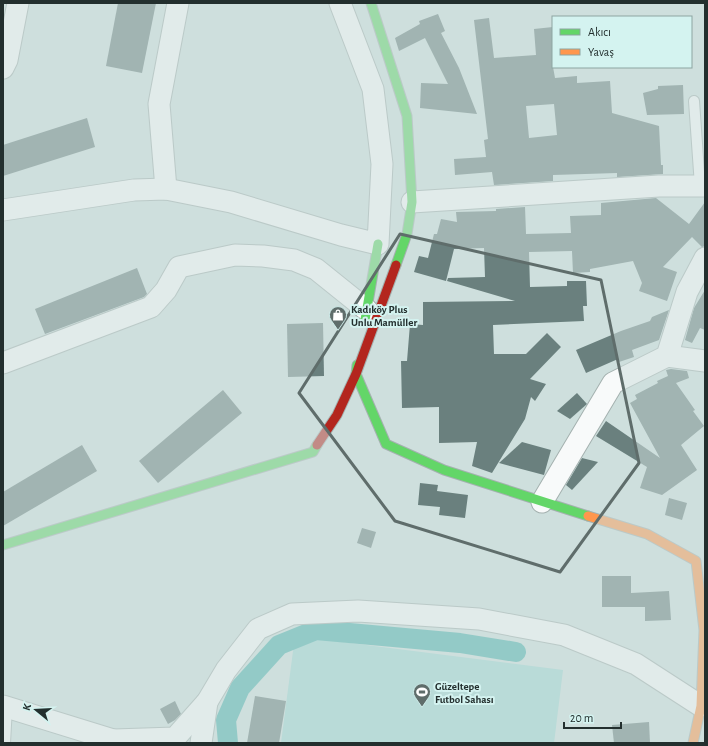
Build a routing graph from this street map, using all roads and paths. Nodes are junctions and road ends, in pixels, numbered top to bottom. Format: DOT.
graph roads {
  1 [pos="18,3"];
  2 [pos="178,3"];
  3 [pos="340,3"];
  4 [pos="371,3"];
  5 [pos="3,68"];
  6 [pos="694,101"];
  7 [pos="703,186"];
  8 [pos="166,189"];
  9 [pos="412,202"];
  10 [pos="3,210"];
  11 [pos="378,244"];
  12 [pos="705,258"];
  13 [pos="367,310"];
  14 [pos="667,356"];
  15 [pos="705,361"];
  16 [pos="3,363"];
  17 [pos="356,374"];
  18 [pos="542,502"];
  19 [pos="3,545"];
  20 [pos="701,557"];
  21 [pos="207,702"];
  22 [pos="703,706"];
  23 [pos="5,707"];
  24 [pos="118,741"];
  25 [pos="180,741"];
  26 [pos="5,743"];
  27 [pos="201,743"];
  28 [pos="693,743"];
  1 -- 5 [label="street"];
  2 -- 8 [label="street"];
  3 -- 11 [label="street"];
  4 -- 9 [label="street"];
  6 -- 7 [label="lane"];
  7 -- 9 [label="street"];
  8 -- 10 [label="street"];
  8 -- 11 [label="street"];
  9 -- 17 [label="street"];
  11 -- 13 [label="street"];
  12 -- 14 [label="street"];
  13 -- 16 [label="street"];
  13 -- 17 [label="street"];
  14 -- 15 [label="street"];
  14 -- 18 [label="street"];
  17 -- 18 [label="street"];
  17 -- 19 [label="street"];
  18 -- 20 [label="street"];
  20 -- 22 [label="street"];
  21 -- 22 [label="street"];
  21 -- 25 [label="street"];
  21 -- 27 [label="street"];
  22 -- 28 [label="street"];
  23 -- 24 [label="street"];
  23 -- 26 [label="lane"];
  24 -- 25 [label="street"];
}
